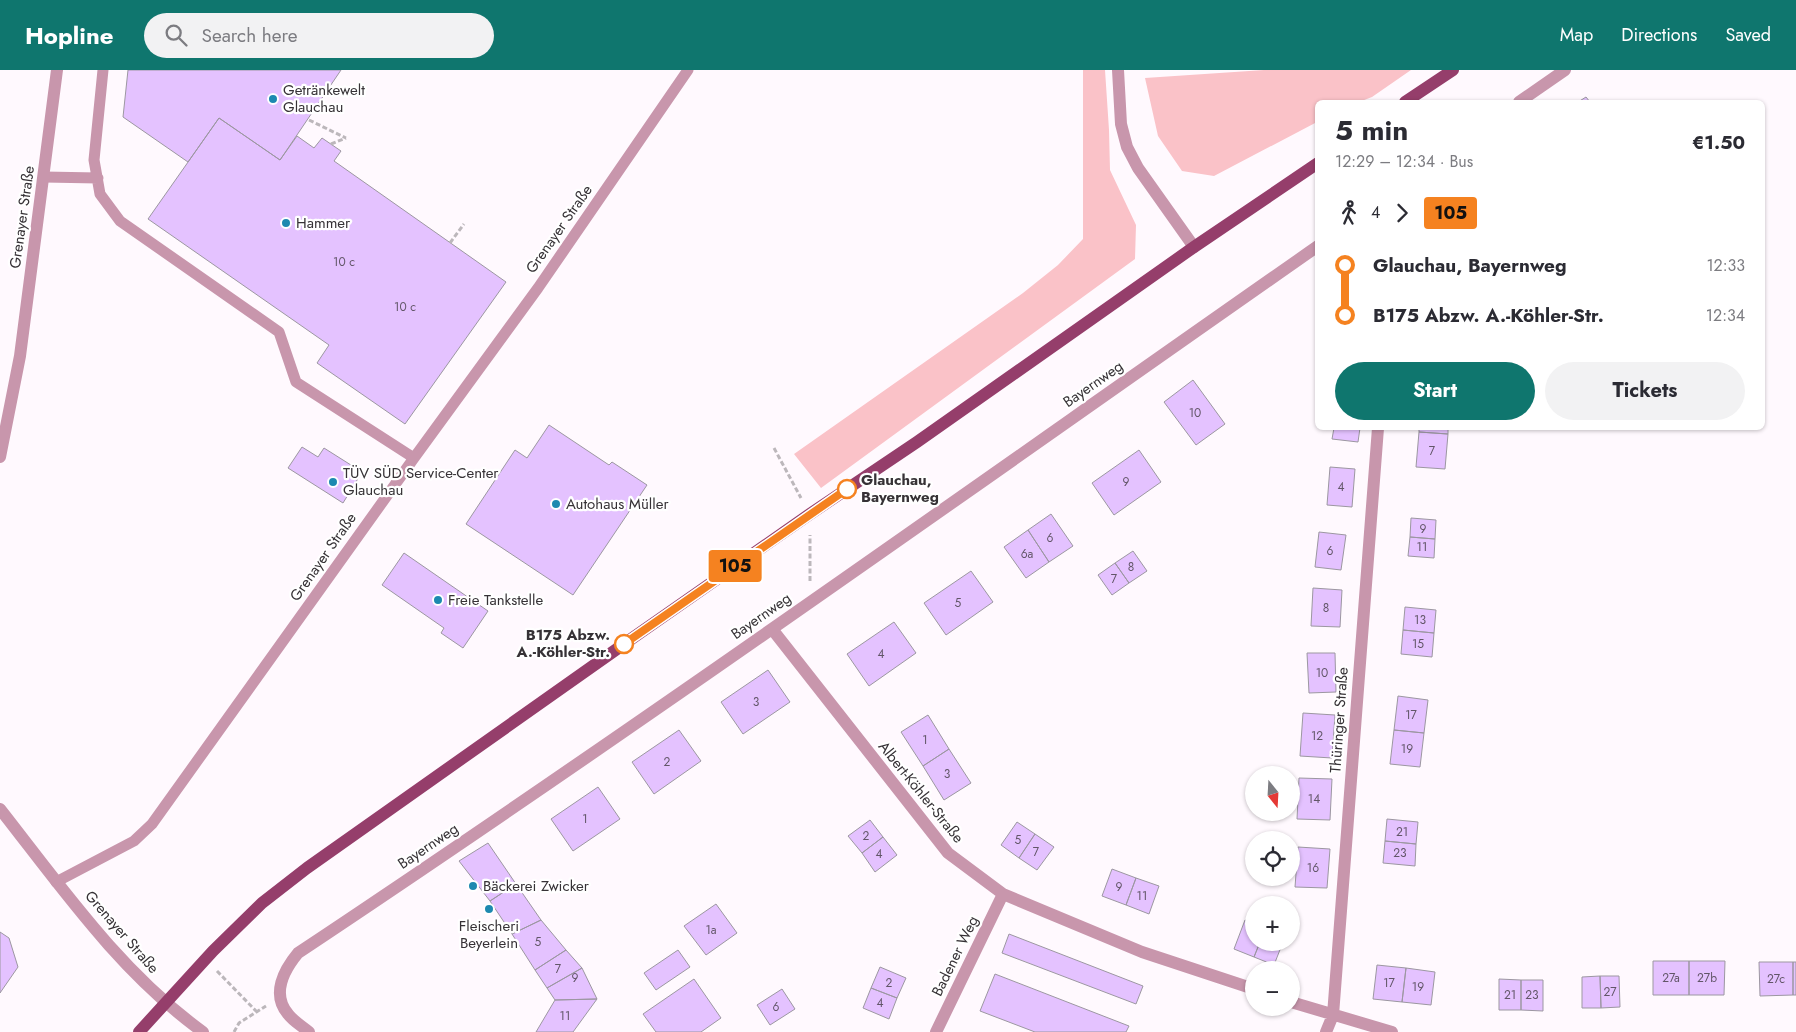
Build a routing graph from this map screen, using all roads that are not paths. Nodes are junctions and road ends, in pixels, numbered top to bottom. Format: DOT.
graph roads {
  1 [pos="57,70"];
  2 [pos="104,70"];
  3 [pos="688,70"];
  4 [pos="1118,70"];
  5 [pos="1453,70"];
  6 [pos="1565,70"];
  7 [pos="1408,100"];
  8 [pos="1523,100"];
  9 [pos="1315,165"];
  10 [pos="44,177"];
  11 [pos="98,178"];
  12 [pos="1194,247"];
  13 [pos="1315,248"];
  14 [pos="1378,430"];
  15 [pos="0,457"];
  16 [pos="414,458"];
  17 [pos="772,629"];
  18 [pos="0,809"];
  19 [pos="56,882"];
  20 [pos="1003,894"];
  21 [pos="1245,986"];
  22 [pos="164,1002"];
  23 [pos="1300,1005"];
  24 [pos="1333,1016"];
  25 [pos="139,1032"];
  26 [pos="204,1032"];
  27 [pos="309,1032"];
  28 [pos="936,1032"];
  29 [pos="1326,1032"];
  30 [pos="1392,1032"];
  1 -- 10 [label="street, Grenayer Straße"];
  2 -- 11 [label="lane"];
  3 -- 16 [label="lane, Grenayer Straße"];
  4 -- 12 [label="street"];
  5 -- 7 [label="main road"];
  6 -- 8 [label="street"];
  9 -- 12 [label="main road"];
  10 -- 11 [label="lane"];
  10 -- 15 [label="street, Grenayer Straße"];
  11 -- 16 [label="lane"];
  12 -- 22 [label="main road"];
  13 -- 17 [label="street, Bayernweg"];
  14 -- 24 [label="street, Thüringer Straße"];
  16 -- 19 [label="lane, Grenayer Straße"];
  17 -- 20 [label="street, Albert-Köhler-Straße"];
  17 -- 27 [label="street, Bayernweg"];
  18 -- 19 [label="street, Grenayer Straße"];
  19 -- 22 [label="street, Grenayer Straße"];
  20 -- 21 [label="street, Albert-Köhler-Straße"];
  20 -- 28 [label="street, Badener Weg"];
  22 -- 25 [label="main road"];
  22 -- 26 [label="street, Grenayer Straße"];
  23 -- 24 [label="street"];
  24 -- 29 [label="street, Thüringer Straße"];
  24 -- 30 [label="street"];
}
